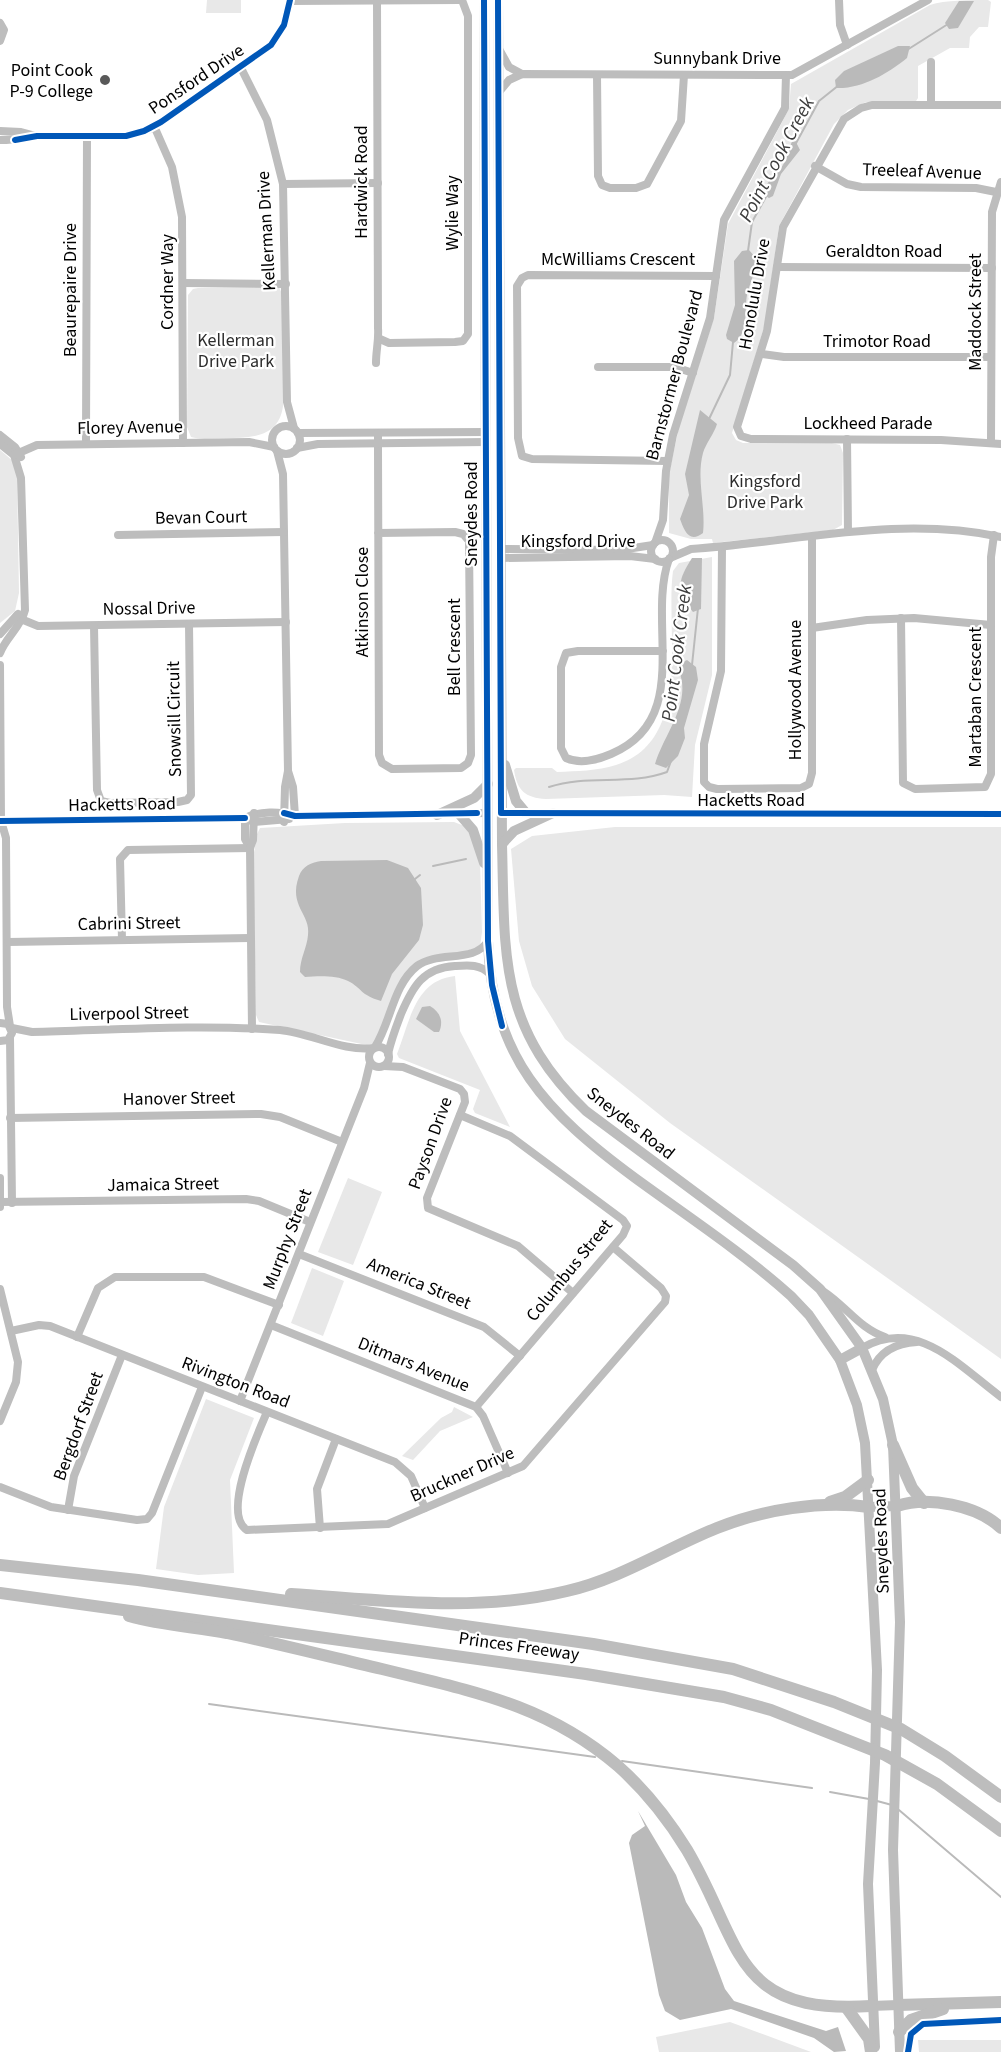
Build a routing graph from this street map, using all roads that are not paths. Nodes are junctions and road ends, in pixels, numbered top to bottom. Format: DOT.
graph roads {
  1 [pos="290,0"];
  2 [pos="461,0"];
  3 [pos="484,0"];
  4 [pos="498,0"];
  5 [pos="839,0"];
  6 [pos="928,0"];
  7 [pos="377,1"];
  8 [pos="0,23"];
  9 [pos="0,41"];
  10 [pos="847,45"];
  11 [pos="498,46"];
  12 [pos="931,62"];
  13 [pos="241,68"];
  14 [pos="522,74"];
  15 [pos="597,75"];
  16 [pos="684,75"];
  17 [pos="786,75"];
  18 [pos="498,92"];
  19 [pos="931,105"];
  20 [pos="1001,105"];
  21 [pos="154,126"];
  22 [pos="0,131"];
  23 [pos="37,136"];
  24 [pos="87,136"];
  25 [pos="0,140"];
  26 [pos="815,166"];
  27 [pos="1001,182"];
  28 [pos="378,183"];
  29 [pos="283,184"];
  30 [pos="996,192"];
  31 [pos="777,267"];
  32 [pos="992,268"];
  33 [pos="716,276"];
  34 [pos="183,283"];
  35 [pos="286,284"];
  36 [pos="380,339"];
  37 [pos="762,354"];
  38 [pos="991,357"];
  39 [pos="376,363"];
  40 [pos="598,367"];
  41 [pos="693,373"];
  42 [pos="287,402"];
  43 [pos="277,430"];
  44 [pos="296,431"];
  45 [pos="738,432"];
  46 [pos="378,433"];
  47 [pos="0,435"];
  48 [pos="500,436"];
  49 [pos="486,437"];
  50 [pos="847,439"];
  51 [pos="249,442"];
  52 [pos="183,443"];
  53 [pos="378,443"];
  54 [pos="991,443"];
  55 [pos="0,444"];
  56 [pos="86,444"];
  57 [pos="1001,444"];
  58 [pos="275,449"];
  59 [pos="294,450"];
  60 [pos="16,454"];
  61 [pos="667,461"];
  62 [pos="283,474"];
  63 [pos="663,520"];
  64 [pos="284,532"];
  65 [pos="848,532"];
  66 [pos="378,533"];
  67 [pos="118,535"];
  68 [pos="997,536"];
  69 [pos="812,537"];
  70 [pos="669,543"];
  71 [pos="654,544"];
  72 [pos="722,547"];
  73 [pos="691,549"];
  74 [pos="500,553"];
  75 [pos="486,554"];
  76 [pos="670,558"];
  77 [pos="656,559"];
  78 [pos="663,582"];
  79 [pos="19,618"];
  80 [pos="901,618"];
  81 [pos="286,622"];
  82 [pos="189,624"];
  83 [pos="991,625"];
  84 [pos="94,626"];
  85 [pos="812,628"];
  86 [pos="3,633"];
  87 [pos="663,651"];
  88 [pos="0,653"];
  89 [pos="0,666"];
  90 [pos="0,715"];
  91 [pos="501,753"];
  92 [pos="387,767"];
  93 [pos="288,771"];
  94 [pos="488,784"];
  95 [pos="487,813"];
  96 [pos="501,813"];
  97 [pos="526,813"];
  98 [pos="553,813"];
  99 [pos="1001,814"];
  100 [pos="438,815"];
  101 [pos="460,815"];
  102 [pos="295,816"];
  103 [pos="284,817"];
  104 [pos="245,818"];
  105 [pos="254,818"];
  106 [pos="0,822"];
  107 [pos="502,844"];
  108 [pos="250,848"];
  109 [pos="488,881"];
  110 [pos="250,938"];
  111 [pos="122,940"];
  112 [pos="488,941"];
  113 [pos="8,942"];
  114 [pos="490,974"];
  115 [pos="0,1023"];
  116 [pos="252,1026"];
  117 [pos="11,1032"];
  118 [pos="0,1041"];
  119 [pos="354,1048"];
  120 [pos="374,1048"];
  121 [pos="389,1056"];
  122 [pos="369,1061"];
  123 [pos="383,1067"];
  124 [pos="403,1067"];
  125 [pos="364,1088"];
  126 [pos="460,1115"];
  127 [pos="10,1118"];
  128 [pos="342,1142"];
  129 [pos="0,1178"];
  130 [pos="0,1202"];
  131 [pos="12,1203"];
  132 [pos="0,1207"];
  133 [pos="310,1222"];
  134 [pos="613,1247"];
  135 [pos="299,1254"];
  136 [pos="0,1289"];
  137 [pos="820,1289"];
  138 [pos="573,1293"];
  139 [pos="279,1305"];
  140 [pos="271,1325"];
  141 [pos="11,1331"];
  142 [pos="78,1337"];
  143 [pos="885,1338"];
  144 [pos="923,1342"];
  145 [pos="862,1348"];
  146 [pos="122,1355"];
  147 [pos="520,1356"];
  148 [pos="840,1360"];
  149 [pos="872,1370"];
  150 [pos="202,1387"];
  151 [pos="1001,1396"];
  152 [pos="240,1401"];
  153 [pos="476,1407"];
  154 [pos="267,1412"];
  155 [pos="0,1421"];
  156 [pos="336,1439"];
  157 [pos="893,1444"];
  158 [pos="508,1473"];
  159 [pos="868,1480"];
  160 [pos="0,1487"];
  161 [pos="924,1503"];
  162 [pos="817,1506"];
  163 [pos="897,1506"];
  164 [pos="869,1507"];
  165 [pos="425,1509"];
  166 [pos="68,1510"];
  167 [pos="320,1528"];
  168 [pos="1001,1528"];
  169 [pos="0,1565"];
  170 [pos="200,1589"];
  171 [pos="0,1593"];
  172 [pos="78,1603"];
  173 [pos="1001,1797"];
  174 [pos="1001,1831"];
  175 [pos="1001,2002"];
  176 [pos="970,2003"];
  177 [pos="898,2005"];
  178 [pos="871,2006"];
  179 [pos="846,2007"];
  180 [pos="899,2032"];
  181 [pos="873,2052"];
  182 [pos="900,2052"];
  1 -- 7 [label="street"];
  1 -- 13 [label="street, Ponsford Drive"];
  2 -- 7 [label="street"];
  2 -- 36 [label="street, Wylie Way"];
  3 -- 49 [label="main road, Sneydes Road"];
  4 -- 11 [label="main road, Sneydes Road"];
  5 -- 10 [label="street"];
  6 -- 10 [label="street, Sunnybank Drive"];
  7 -- 28 [label="street, Hardwick Road"];
  8 -- 9 [label="street"];
  10 -- 17 [label="street, Sunnybank Drive"];
  11 -- 14 [label="street"];
  11 -- 18 [label="main road, Sneydes Road"];
  12 -- 19 [label="street"];
  13 -- 21 [label="street, Ponsford Drive"];
  13 -- 29 [label="street, Kellerman Drive"];
  14 -- 15 [label="street, Sunnybank Drive"];
  14 -- 18 [label="street"];
  15 -- 16 [label="street, Sunnybank Drive"];
  15 -- 16 [label="street"];
  16 -- 17 [label="street, Sunnybank Drive"];
  17 -- 33 [label="street, Barnstormer Boulevard"];
  18 -- 48 [label="main road, Sneydes Road"];
  19 -- 20 [label="street, Honolulu Drive"];
  19 -- 26 [label="street, Honolulu Drive"];
  21 -- 24 [label="street, Ponsford Drive"];
  21 -- 34 [label="street, Cordner Way"];
  22 -- 23 [label="street, Ponsford Drive"];
  23 -- 24 [label="street, Ponsford Drive"];
  23 -- 25 [label="street, Ponsford Drive"];
  24 -- 56 [label="street, Beaurepaire Drive"];
  26 -- 30 [label="street, Treeleaf Avenue"];
  26 -- 31 [label="street, Honolulu Drive"];
  27 -- 30 [label="street, Maddock Street"];
  28 -- 29 [label="street"];
  28 -- 36 [label="street, Hardwick Road"];
  29 -- 35 [label="street, Kellerman Drive"];
  30 -- 32 [label="street, Maddock Street"];
  31 -- 32 [label="street, Geraldton Road"];
  31 -- 37 [label="street, Honolulu Drive"];
  32 -- 38 [label="street, Maddock Street"];
  33 -- 41 [label="street, Barnstormer Boulevard"];
  33 -- 61 [label="street, McWilliams Crescent"];
  34 -- 35 [label="street"];
  34 -- 52 [label="street, Cordner Way"];
  35 -- 42 [label="street, Kellerman Drive"];
  36 -- 39 [label="street, Hardwick Road"];
  37 -- 38 [label="street, Trimotor Road"];
  37 -- 45 [label="street, Honolulu Drive"];
  38 -- 54 [label="street, Maddock Street"];
  40 -- 41 [label="street"];
  41 -- 61 [label="street, Barnstormer Boulevard"];
  42 -- 43 [label="street, Kellerman Drive"];
  42 -- 44 [label="street, Kellerman Drive"];
  43 -- 44 [label="street"];
  43 -- 51 [label="street, Florey Avenue"];
  43 -- 58 [label="street"];
  44 -- 46 [label="street"];
  44 -- 59 [label="street"];
  45 -- 50 [label="street, Lockheed Parade"];
  46 -- 49 [label="street"];
  46 -- 53 [label="street, Atkinson Close"];
  47 -- 60 [label="street"];
  48 -- 49 [label="main road"];
  48 -- 74 [label="main road, Sneydes Road"];
  49 -- 53 [label="street"];
  49 -- 75 [label="main road, Sneydes Road"];
  50 -- 54 [label="street, Lockheed Parade"];
  50 -- 65 [label="street"];
  51 -- 52 [label="street, Florey Avenue"];
  51 -- 58 [label="street, Florey Avenue"];
  52 -- 56 [label="street, Florey Avenue"];
  53 -- 59 [label="street"];
  53 -- 66 [label="street, Atkinson Close"];
  54 -- 57 [label="street, Lockheed Parade"];
  55 -- 60 [label="street"];
  56 -- 60 [label="street, Florey Avenue"];
  58 -- 59 [label="street"];
  58 -- 62 [label="street"];
  59 -- 62 [label="street"];
  60 -- 79 [label="street"];
  61 -- 63 [label="street, Barnstormer Boulevard"];
  62 -- 64 [label="street"];
  63 -- 70 [label="street, Barnstormer Boulevard"];
  63 -- 71 [label="street, Barnstormer Boulevard"];
  64 -- 67 [label="street, Bevan Court"];
  64 -- 81 [label="street"];
  65 -- 68 [label="street"];
  65 -- 69 [label="street"];
  66 -- 92 [label="street, Atkinson Close"];
  66 -- 92 [label="street, Bell Crescent"];
  68 -- 83 [label="street, Martaban Crescent"];
  69 -- 72 [label="street"];
  69 -- 85 [label="street, Hollywood Avenue"];
  70 -- 71 [label="street"];
  70 -- 73 [label="street"];
  70 -- 76 [label="street"];
  71 -- 74 [label="street, Kingsford Drive"];
  71 -- 77 [label="street"];
  72 -- 73 [label="street"];
  72 -- 85 [label="street, Hollywood Avenue"];
  73 -- 76 [label="street"];
  74 -- 75 [label="main road"];
  74 -- 77 [label="street, Kingsford Drive"];
  74 -- 91 [label="main road, Sneydes Road"];
  75 -- 94 [label="main road, Sneydes Road"];
  76 -- 77 [label="street"];
  76 -- 78 [label="street"];
  77 -- 78 [label="street"];
  78 -- 87 [label="street"];
  79 -- 84 [label="street, Nossal Drive"];
  79 -- 86 [label="street"];
  80 -- 83 [label="street"];
  80 -- 83 [label="street, Martaban Crescent"];
  80 -- 85 [label="street"];
  81 -- 82 [label="street, Nossal Drive"];
  81 -- 93 [label="street"];
  82 -- 84 [label="street, Nossal Drive"];
  82 -- 84 [label="street, Snowsill Circuit"];
  86 -- 88 [label="street"];
  87 -- 87 [label="street"];
  89 -- 90 [label="street"];
  90 -- 106 [label="street"];
  91 -- 96 [label="main road, Sneydes Road"];
  91 -- 97 [label="main road"];
  93 -- 102 [label="street"];
  93 -- 103 [label="street"];
  94 -- 95 [label="main road, Sneydes Road"];
  94 -- 100 [label="main road"];
  95 -- 96 [label="main road"];
  95 -- 101 [label="street, Hacketts Road"];
  95 -- 109 [label="main road, Sneydes Road"];
  96 -- 97 [label="street, Hacketts Road"];
  96 -- 107 [label="main road, Sneydes Road"];
  97 -- 98 [label="street, Hacketts Road"];
  98 -- 99 [label="street, Hacketts Road"];
  98 -- 107 [label="main road"];
  100 -- 101 [label="street, Hacketts Road"];
  100 -- 102 [label="street, Hacketts Road"];
  101 -- 109 [label="main road"];
  102 -- 103 [label="street, Hacketts Road"];
  103 -- 105 [label="street, Hacketts Road"];
  104 -- 105 [label="street, Hacketts Road"];
  104 -- 106 [label="street, Hacketts Road"];
  104 -- 108 [label="street"];
  105 -- 108 [label="street"];
  106 -- 113 [label="street"];
  107 -- 137 [label="main road, Sneydes Road"];
  108 -- 110 [label="street"];
  108 -- 111 [label="street"];
  109 -- 112 [label="main road, Sneydes Road"];
  110 -- 111 [label="street, Cabrini Street"];
  110 -- 116 [label="street"];
  111 -- 113 [label="street, Cabrini Street"];
  112 -- 114 [label="main road, Sneydes Road"];
  112 -- 120 [label="street"];
  113 -- 117 [label="street"];
  114 -- 121 [label="street"];
  114 -- 148 [label="main road, Sneydes Road"];
  115 -- 117 [label="street"];
  116 -- 117 [label="street, Liverpool Street"];
  116 -- 119 [label="street, Liverpool Street"];
  117 -- 118 [label="street, Liverpool Street"];
  117 -- 127 [label="street"];
  119 -- 120 [label="street, Liverpool Street"];
  119 -- 122 [label="street, Liverpool Street"];
  120 -- 121 [label="street"];
  120 -- 122 [label="street"];
  121 -- 123 [label="street"];
  121 -- 124 [label="street, Payson Drive"];
  122 -- 123 [label="street"];
  122 -- 125 [label="street, Murphy Street"];
  123 -- 124 [label="street, Payson Drive"];
  123 -- 125 [label="street, Murphy Street"];
  124 -- 126 [label="street, Payson Drive"];
  125 -- 128 [label="street, Murphy Street"];
  126 -- 134 [label="street, Columbus Street"];
  126 -- 138 [label="street, Payson Drive"];
  127 -- 128 [label="street, Hanover Street"];
  127 -- 131 [label="street"];
  128 -- 133 [label="street, Murphy Street"];
  129 -- 130 [label="street"];
  130 -- 131 [label="street"];
  130 -- 132 [label="street"];
  131 -- 132 [label="street"];
  131 -- 133 [label="street, Jamaica Street"];
  133 -- 135 [label="street, Murphy Street"];
  134 -- 138 [label="street, Columbus Street"];
  134 -- 158 [label="street, Bruckner Drive"];
  135 -- 139 [label="street, Murphy Street"];
  135 -- 147 [label="street, America Street"];
  136 -- 141 [label="street"];
  137 -- 143 [label="street"];
  137 -- 145 [label="main road, Sneydes Road"];
  138 -- 147 [label="street, Columbus Street"];
  139 -- 140 [label="street, Murphy Street"];
  139 -- 142 [label="street"];
  140 -- 152 [label="street, Murphy Street"];
  140 -- 153 [label="street, Ditmars Avenue"];
  141 -- 142 [label="street, Rivington Road"];
  141 -- 155 [label="street"];
  142 -- 146 [label="street, Rivington Road"];
  143 -- 144 [label="street"];
  143 -- 145 [label="street"];
  144 -- 149 [label="street"];
  144 -- 151 [label="street"];
  145 -- 148 [label="main road"];
  145 -- 149 [label="main road, Sneydes Road"];
  146 -- 150 [label="street, Rivington Road"];
  146 -- 166 [label="street, Bergdorf Street"];
  147 -- 153 [label="street, Columbus Street"];
  148 -- 159 [label="main road, Sneydes Road"];
  149 -- 157 [label="main road, Sneydes Road"];
  150 -- 152 [label="street, Rivington Road"];
  150 -- 166 [label="street"];
  152 -- 154 [label="street, Rivington Road"];
  153 -- 158 [label="street, Ditmars Avenue"];
  154 -- 156 [label="street, Rivington Road"];
  154 -- 167 [label="street, Bruckner Drive"];
  156 -- 165 [label="street, Rivington Road"];
  156 -- 167 [label="street"];
  157 -- 161 [label="highway"];
  157 -- 163 [label="main road, Sneydes Road"];
  158 -- 165 [label="street, Bruckner Drive"];
  159 -- 162 [label="highway"];
  159 -- 164 [label="main road, Sneydes Road"];
  160 -- 166 [label="street"];
  161 -- 163 [label="highway"];
  161 -- 168 [label="highway"];
  162 -- 164 [label="highway"];
  162 -- 170 [label="highway"];
  163 -- 164 [label="main road"];
  163 -- 177 [label="main road, Sneydes Road"];
  164 -- 178 [label="main road, Sneydes Road"];
  165 -- 167 [label="street, Bruckner Drive"];
  169 -- 170 [label="highway, Princes Freeway"];
  170 -- 173 [label="highway, Princes Freeway"];
  171 -- 172 [label="highway, Princes Freeway"];
  172 -- 174 [label="highway, Princes Freeway"];
  172 -- 179 [label="highway"];
  175 -- 176 [label="highway"];
  176 -- 177 [label="highway"];
  176 -- 180 [label="highway"];
  177 -- 178 [label="main road"];
  177 -- 180 [label="main road, Sneydes Road"];
  178 -- 179 [label="highway"];
  178 -- 181 [label="main road, Sneydes Road"];
  179 -- 181 [label="highway"];
  180 -- 182 [label="main road, Sneydes Road"];
}
